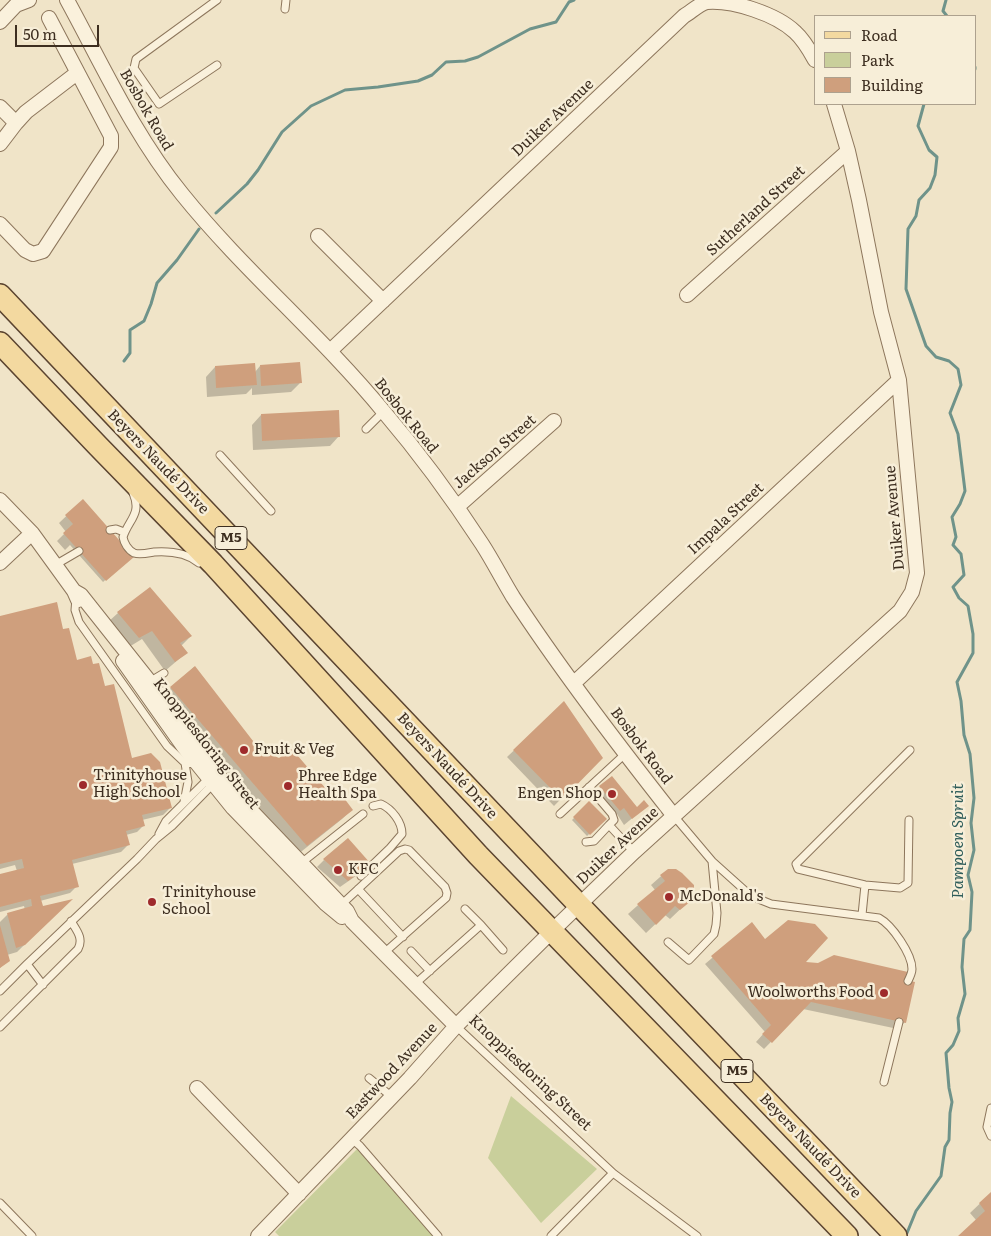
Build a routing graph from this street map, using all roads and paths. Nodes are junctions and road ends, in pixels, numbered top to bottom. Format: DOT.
graph roads {
  1 [pos="67,0"];
  2 [pos="217,0"];
  3 [pos="286,0"];
  4 [pos="20,2"];
  5 [pos="286,9"];
  6 [pos="49,18"];
  7 [pos="0,22"];
  8 [pos="814,58"];
  9 [pos="217,65"];
  10 [pos="77,73"];
  11 [pos="834,105"];
  12 [pos="0,107"];
  13 [pos="16,123"];
  14 [pos="0,144"];
  15 [pos="848,151"];
  16 [pos="0,224"];
  17 [pos="318,236"];
  18 [pos="0,295"];
  19 [pos="687,295"];
  20 [pos="383,301"];
  21 [pos="0,342"];
  22 [pos="330,351"];
  23 [pos="900,380"];
  24 [pos="384,412"];
  25 [pos="554,421"];
  26 [pos="366,429"];
  27 [pos="220,455"];
  28 [pos="117,466"];
  29 [pos="0,500"];
  30 [pos="457,506"];
  31 [pos="271,511"];
  32 [pos="110,530"];
  33 [pos="124,532"];
  34 [pos="32,533"];
  35 [pos="79,551"];
  36 [pos="0,563"];
  37 [pos="55,565"];
  38 [pos="202,566"];
  39 [pos="75,594"];
  40 [pos="164,673"];
  41 [pos="574,682"];
  42 [pos="145,685"];
  43 [pos="910,750"];
  44 [pos="625,754"];
  45 [pos="191,763"];
  46 [pos="214,778"];
  47 [pos="589,787"];
  48 [pos="183,805"];
  49 [pos="373,806"];
  50 [pos="362,814"];
  51 [pos="560,814"];
  52 [pos="674,816"];
  53 [pos="909,820"];
  54 [pos="609,825"];
  55 [pos="156,839"];
  56 [pos="586,842"];
  57 [pos="634,852"];
  58 [pos="712,861"];
  59 [pos="297,866"];
  60 [pos="361,876"];
  61 [pos="865,885"];
  62 [pos="358,889"];
  63 [pos="341,905"];
  64 [pos="579,905"];
  65 [pos="465,909"];
  66 [pos="862,915"];
  67 [pos="352,920"];
  68 [pos="71,921"];
  69 [pos="480,925"];
  70 [pos="552,931"];
  71 [pos="402,937"];
  72 [pos="668,942"];
  73 [pos="411,950"];
  74 [pos="503,950"];
  75 [pos="384,953"];
  76 [pos="27,964"];
  77 [pos="430,971"];
  78 [pos="908,981"];
  79 [pos="43,984"];
  80 [pos="415,984"];
  81 [pos="0,991"];
  82 [pos="899,1022"];
  83 [pos="456,1026"];
  84 [pos="0,1027"];
  85 [pos="369,1078"];
  86 [pos="884,1082"];
  87 [pos="197,1088"];
  88 [pos="392,1097"];
  89 [pos="991,1108"];
  90 [pos="991,1136"];
  91 [pos="352,1139"];
  92 [pos="613,1172"];
  93 [pos="299,1194"];
  94 [pos="0,1203"];
  95 [pos="32,1236"];
  96 [pos="258,1236"];
  97 [pos="438,1236"];
  98 [pos="551,1236"];
  99 [pos="697,1236"];
  100 [pos="847,1236"];
  101 [pos="896,1236"];
  1 -- 22 [label="street, Bosbok Road"];
  2 -- 9 [label="lane"];
  3 -- 5 [label="lane"];
  4 -- 7 [label="street"];
  6 -- 10 [label="street"];
  8 -- 20 [label="street, Duiker Avenue"];
  10 -- 13 [label="street"];
  10 -- 16 [label="street"];
  11 -- 15 [label="street, Duiker Avenue"];
  12 -- 13 [label="street"];
  13 -- 14 [label="street"];
  15 -- 19 [label="street, Sutherland Street"];
  15 -- 23 [label="street, Duiker Avenue"];
  17 -- 20 [label="street"];
  18 -- 64 [label="main road, Beyers Naudé Drive / M5"];
  20 -- 22 [label="street, Duiker Avenue"];
  21 -- 28 [label="main road, M5"];
  22 -- 24 [label="street, Bosbok Road"];
  23 -- 41 [label="street, Impala Street"];
  23 -- 52 [label="street, Duiker Avenue"];
  24 -- 26 [label="lane"];
  24 -- 30 [label="street, Bosbok Road"];
  25 -- 30 [label="street, Jackson Street"];
  27 -- 31 [label="lane"];
  28 -- 33 [label="lane"];
  28 -- 70 [label="main road, M5"];
  29 -- 34 [label="street, Knoppiesdoring Street"];
  30 -- 41 [label="street, Bosbok Road"];
  32 -- 33 [label="lane"];
  33 -- 38 [label="lane"];
  34 -- 36 [label="street"];
  34 -- 37 [label="street, Knoppiesdoring Street"];
  35 -- 37 [label="lane"];
  37 -- 39 [label="street, Knoppiesdoring Street"];
  39 -- 42 [label="street, Knoppiesdoring Street"];
  39 -- 45 [label="lane"];
  40 -- 42 [label="lane"];
  41 -- 44 [label="street, Bosbok Road"];
  42 -- 45 [label="street, Knoppiesdoring Street"];
  42 -- 46 [label="street, Knoppiesdoring Street"];
  43 -- 61 [label="lane"];
  44 -- 47 [label="lane"];
  44 -- 52 [label="street, Bosbok Road"];
  45 -- 46 [label="street, Knoppiesdoring Street"];
  45 -- 48 [label="lane"];
  46 -- 48 [label="lane"];
  46 -- 55 [label="lane"];
  46 -- 59 [label="street, Knoppiesdoring Street"];
  47 -- 51 [label="lane"];
  47 -- 54 [label="lane"];
  48 -- 55 [label="lane"];
  49 -- 60 [label="lane"];
  50 -- 59 [label="lane"];
  52 -- 57 [label="street, Duiker Avenue"];
  52 -- 58 [label="lane, Bosbok Road"];
  53 -- 61 [label="lane"];
  54 -- 56 [label="lane"];
  54 -- 57 [label="lane"];
  55 -- 68 [label="lane"];
  57 -- 64 [label="street, Duiker Avenue"];
  58 -- 66 [label="lane, Bosbok Road"];
  58 -- 72 [label="lane"];
  59 -- 63 [label="street, Knoppiesdoring Street"];
  59 -- 67 [label="street, Knoppiesdoring Street"];
  61 -- 66 [label="lane"];
  62 -- 63 [label="lane"];
  62 -- 71 [label="lane"];
  62 -- 71 [label="lane"];
  63 -- 67 [label="street, Knoppiesdoring Street"];
  64 -- 70 [label="street, Duiker Avenue"];
  64 -- 101 [label="main road, Beyers Naudé Drive / M5"];
  65 -- 69 [label="lane"];
  66 -- 78 [label="lane, Bosbok Road"];
  67 -- 75 [label="street, Knoppiesdoring Street"];
  68 -- 76 [label="lane"];
  68 -- 79 [label="lane"];
  69 -- 74 [label="lane"];
  69 -- 77 [label="lane"];
  70 -- 83 [label="street, Eastwood Avenue"];
  70 -- 100 [label="main road, M5"];
  71 -- 75 [label="lane"];
  73 -- 77 [label="lane"];
  75 -- 80 [label="street, Knoppiesdoring Street"];
  76 -- 79 [label="lane"];
  76 -- 81 [label="lane"];
  77 -- 80 [label="lane"];
  79 -- 84 [label="lane"];
  80 -- 83 [label="street, Knoppiesdoring Street"];
  82 -- 86 [label="lane"];
  83 -- 88 [label="street, Eastwood Avenue"];
  83 -- 92 [label="lane, Knoppiesdoring Street"];
  85 -- 88 [label="lane"];
  87 -- 93 [label="street"];
  88 -- 91 [label="street, Eastwood Avenue"];
  89 -- 90 [label="lane"];
  91 -- 93 [label="street, Eastwood Avenue"];
  91 -- 97 [label="lane"];
  92 -- 98 [label="lane"];
  92 -- 99 [label="lane, Knoppiesdoring Street"];
  93 -- 96 [label="street, Eastwood Avenue"];
  94 -- 95 [label="lane"];
}
